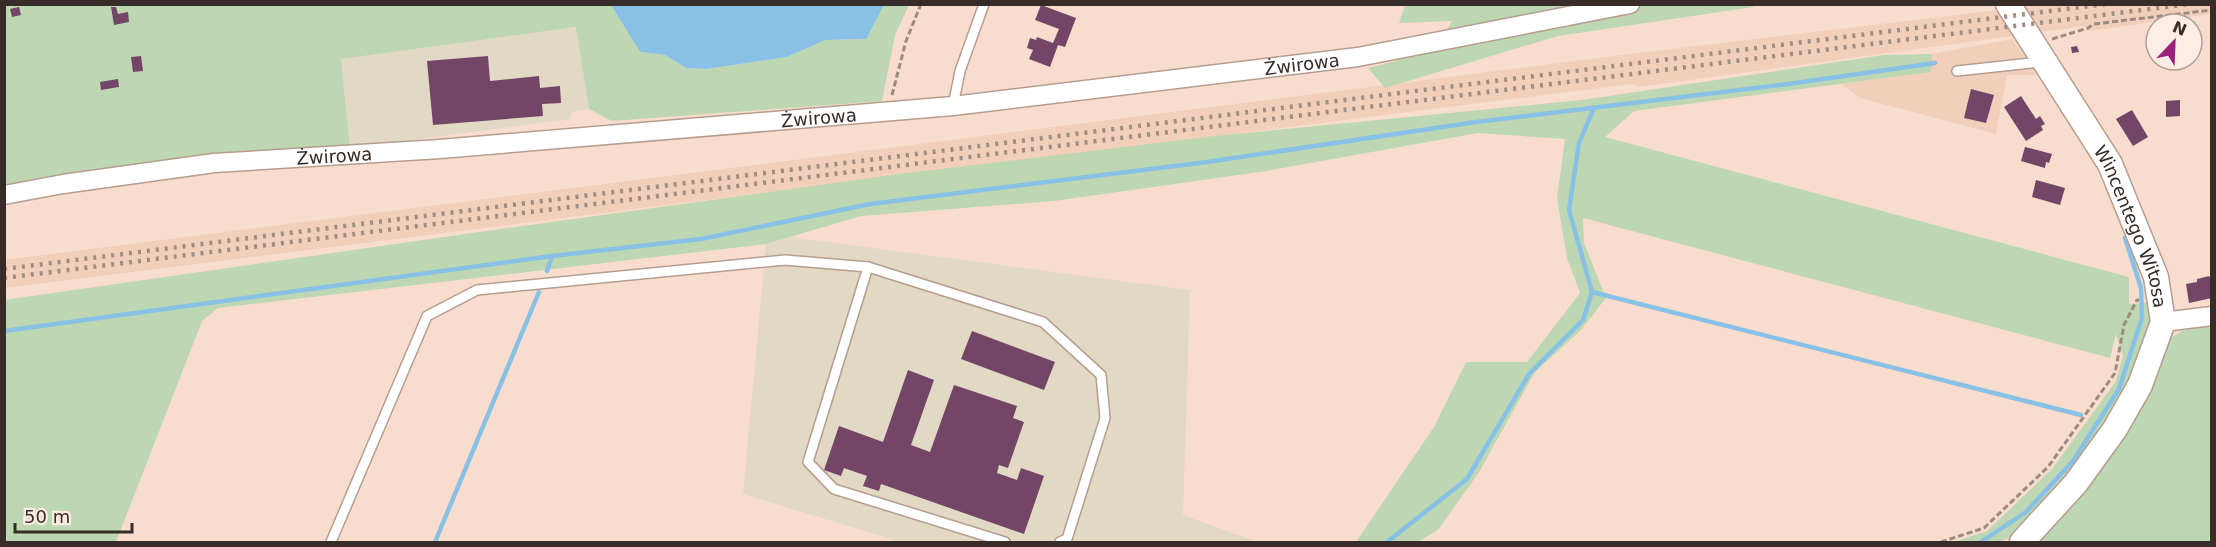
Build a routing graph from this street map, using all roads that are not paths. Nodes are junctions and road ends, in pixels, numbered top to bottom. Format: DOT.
graph roads {
  1 [pos="984,4"];
  2 [pos="1630,4"];
  3 [pos="2008,4"];
  4 [pos="2043,52"];
  5 [pos="1957,71"];
  6 [pos="953,106"];
  7 [pos="4,195"];
  8 [pos="868,267"];
  9 [pos="2211,316"];
  10 [pos="2163,322"];
  11 [pos="331,543"];
  12 [pos="1005,543"];
  13 [pos="1060,543"];
  14 [pos="2022,543"];
  1 -- 6 [label="lane"];
  2 -- 6 [label="street, Żwirowa"];
  3 -- 4 [label="street, Wincentego Witosa"];
  4 -- 5 [label="lane"];
  4 -- 10 [label="street, Wincentego Witosa"];
  6 -- 7 [label="street, Żwirowa"];
  8 -- 11 [label="lane"];
  8 -- 12 [label="lane"];
  8 -- 13 [label="lane"];
  9 -- 10 [label="street"];
  10 -- 14 [label="street, Wincentego Witosa"];
}
